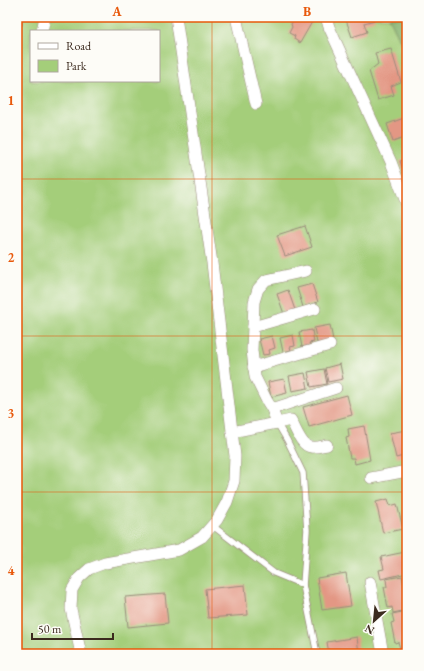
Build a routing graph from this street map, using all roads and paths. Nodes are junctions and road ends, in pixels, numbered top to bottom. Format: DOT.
graph roads {
  1 [pos="45,17"];
  2 [pos="176,17"];
  3 [pos="236,17"];
  4 [pos="326,17"];
  5 [pos="42,30"];
  6 [pos="256,104"];
  7 [pos="407,205"];
  8 [pos="306,271"];
  9 [pos="315,309"];
  10 [pos="253,327"];
  11 [pos="330,345"];
  12 [pos="253,367"];
  13 [pos="336,388"];
  14 [pos="272,409"];
  15 [pos="278,423"];
  16 [pos="232,432"];
  17 [pos="327,445"];
  18 [pos="407,471"];
  19 [pos="371,478"];
  20 [pos="212,526"];
  21 [pos="370,582"];
  22 [pos="303,586"];
  23 [pos="81,654"];
  24 [pos="317,654"];
  25 [pos="383,654"];
  1 -- 5 [label="street"];
  2 -- 16 [label="street"];
  3 -- 6 [label="street"];
  4 -- 7 [label="street"];
  8 -- 10 [label="street"];
  9 -- 10 [label="street"];
  10 -- 12 [label="street"];
  11 -- 12 [label="street"];
  12 -- 14 [label="street"];
  13 -- 14 [label="street"];
  14 -- 15 [label="street"];
  15 -- 16 [label="street"];
  15 -- 17 [label="street"];
  15 -- 22 [label="lane"];
  16 -- 20 [label="street"];
  18 -- 19 [label="street"];
  20 -- 22 [label="lane"];
  20 -- 23 [label="street"];
  21 -- 25 [label="street"];
  22 -- 24 [label="lane"];
}
